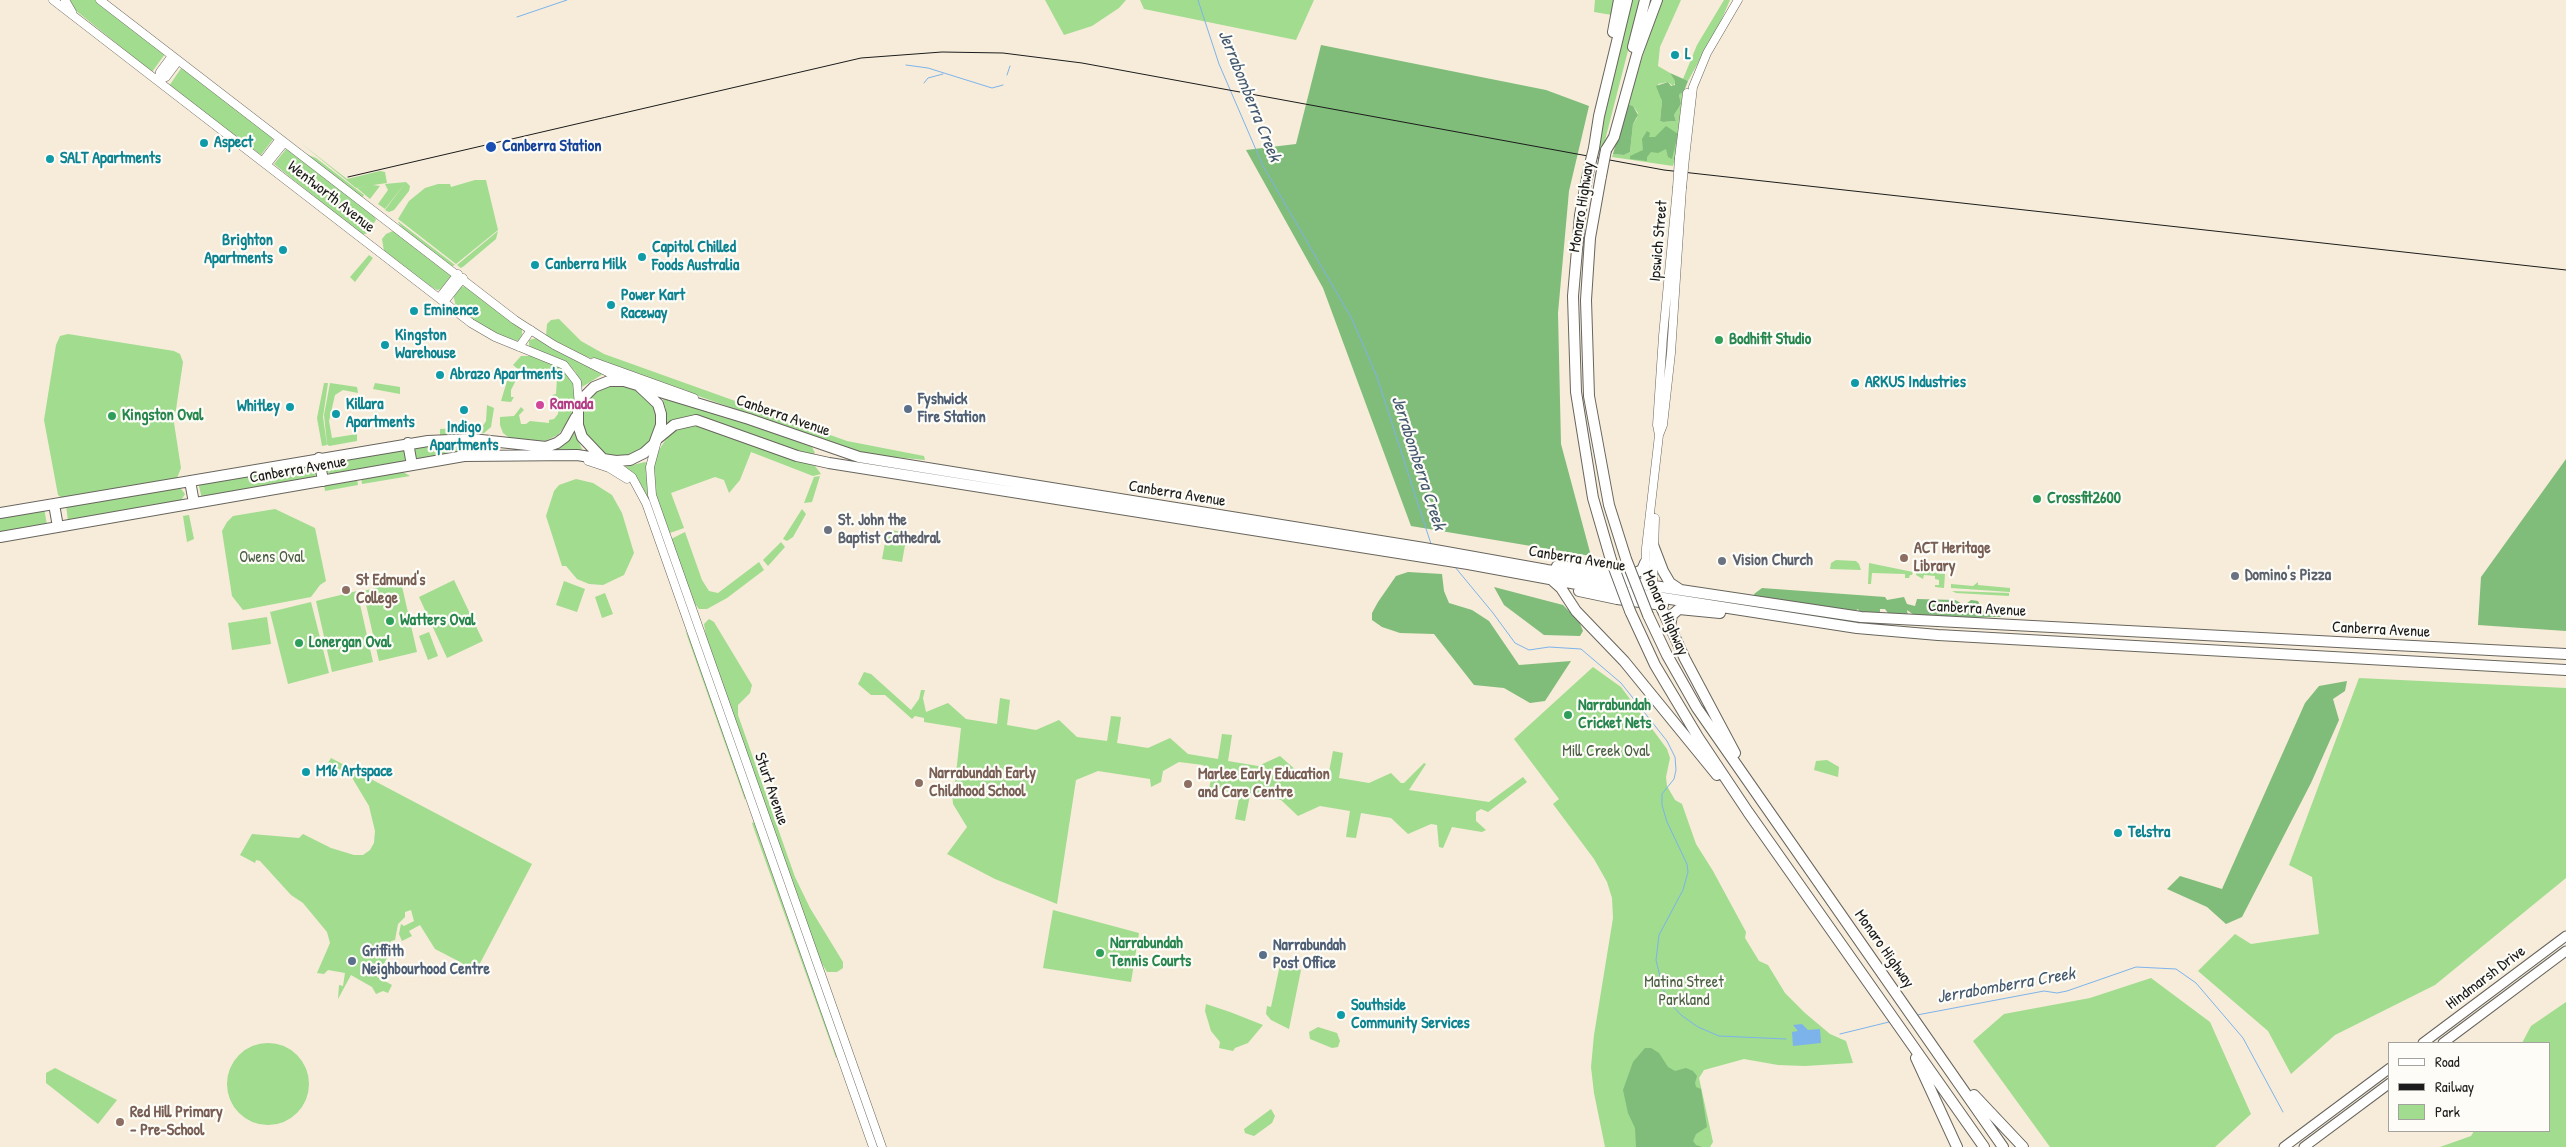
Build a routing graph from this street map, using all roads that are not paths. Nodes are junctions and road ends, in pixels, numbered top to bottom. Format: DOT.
graph roads {
  1 [pos="54,0"];
  2 [pos="65,0"];
  3 [pos="100,0"];
  4 [pos="1618,0"];
  5 [pos="1627,0"];
  6 [pos="1645,0"];
  7 [pos="1657,0"];
  8 [pos="1738,0"];
  9 [pos="78,20"];
  10 [pos="1707,54"];
  11 [pos="175,59"];
  12 [pos="1610,70"];
  13 [pos="1696,78"];
  14 [pos="158,81"];
  15 [pos="1688,87"];
  16 [pos="282,141"];
  17 [pos="1606,150"];
  18 [pos="1682,158"];
  19 [pos="265,163"];
  20 [pos="461,276"];
  21 [pos="442,299"];
  22 [pos="531,330"];
  23 [pos="519,347"];
  24 [pos="578,356"];
  25 [pos="629,382"];
  26 [pos="578,410"];
  27 [pos="749,419"];
  28 [pos="803,438"];
  29 [pos="657,439"];
  30 [pos="497,442"];
  31 [pos="408,443"];
  32 [pos="815,447"];
  33 [pos="470,456"];
  34 [pos="535,456"];
  35 [pos="853,456"];
  36 [pos="547,457"];
  37 [pos="319,458"];
  38 [pos="605,459"];
  39 [pos="811,459"];
  40 [pos="828,462"];
  41 [pos="412,466"];
  42 [pos="187,481"];
  43 [pos="323,481"];
  44 [pos="1655,486"];
  45 [pos="645,500"];
  46 [pos="54,504"];
  47 [pos="190,504"];
  48 [pos="0,513"];
  49 [pos="58,527"];
  50 [pos="0,537"];
  51 [pos="1654,544"];
  52 [pos="1426,553"];
  53 [pos="1466,559"];
  54 [pos="1645,563"];
  55 [pos="1531,567"];
  56 [pos="1593,568"];
  57 [pos="1547,579"];
  58 [pos="1576,583"];
  59 [pos="1559,586"];
  60 [pos="1650,590"];
  61 [pos="1680,590"];
  62 [pos="1749,611"];
  63 [pos="1861,617"];
  64 [pos="1890,619"];
  65 [pos="1583,620"];
  66 [pos="1670,627"];
  67 [pos="2043,627"];
  68 [pos="1875,630"];
  69 [pos="2164,634"];
  70 [pos="2233,637"];
  71 [pos="2028,640"];
  72 [pos="2060,642"];
  73 [pos="2404,647"];
  74 [pos="2213,650"];
  75 [pos="2566,654"];
  76 [pos="2383,660"];
  77 [pos="2419,662"];
  78 [pos="2566,670"];
  79 [pos="1748,812"];
  80 [pos="1786,834"];
  81 [pos="2566,936"];
  82 [pos="2566,951"];
  83 [pos="1898,1027"];
  84 [pos="2424,1042"];
  85 [pos="2445,1042"];
  86 [pos="1937,1050"];
  87 [pos="2388,1069"];
  88 [pos="2388,1084"];
  89 [pos="873,1147"];
  90 [pos="882,1147"];
  91 [pos="1957,1147"];
  92 [pos="1984,1147"];
  93 [pos="2003,1147"];
  94 [pos="2023,1147"];
  95 [pos="2284,1147"];
  96 [pos="2304,1147"];
  1 -- 9 [label="main road, Wentworth Avenue"];
  2 -- 9 [label="main road"];
  3 -- 11 [label="main road, Wentworth Avenue"];
  4 -- 12 [label="highway"];
  5 -- 12 [label="highway, Monaro Highway"];
  6 -- 17 [label="highway, Monaro Highway"];
  7 -- 17 [label="highway"];
  8 -- 10 [label="main road, Ipswich Street"];
  9 -- 14 [label="main road, Wentworth Avenue"];
  10 -- 13 [label="main road, Ipswich Street"];
  10 -- 15 [label="main road, Ipswich Street"];
  11 -- 14 [label="main road"];
  11 -- 16 [label="main road, Wentworth Avenue"];
  12 -- 79 [label="highway, Monaro Highway, bridge"];
  13 -- 15 [label="main road"];
  13 -- 18 [label="main road, Ipswich Street"];
  14 -- 19 [label="main road, Wentworth Avenue"];
  15 -- 18 [label="main road, Ipswich Street"];
  16 -- 19 [label="main road"];
  16 -- 20 [label="main road, Wentworth Avenue"];
  17 -- 80 [label="highway, Monaro Highway, bridge"];
  18 -- 44 [label="main road, Ipswich Street, bridge"];
  19 -- 21 [label="main road, Wentworth Avenue"];
  20 -- 21 [label="main road"];
  20 -- 22 [label="main road, Wentworth Avenue"];
  21 -- 23 [label="main road, Wentworth Avenue"];
  22 -- 23 [label="main road"];
  22 -- 24 [label="main road, Wentworth Avenue"];
  23 -- 26 [label="main road, Wentworth Avenue"];
  24 -- 25 [label="main road, Wentworth Avenue"];
  24 -- 27 [label="main road"];
  25 -- 26 [label="highway, Canberra Avenue"];
  25 -- 27 [label="highway, Canberra Avenue"];
  25 -- 29 [label="highway"];
  26 -- 30 [label="highway, Canberra Avenue"];
  26 -- 38 [label="highway"];
  27 -- 28 [label="highway, Canberra Avenue"];
  28 -- 32 [label="highway"];
  28 -- 35 [label="highway, Canberra Avenue"];
  29 -- 38 [label="highway, Canberra Avenue"];
  29 -- 39 [label="highway, Canberra Avenue"];
  29 -- 90 [label="main road, Sturt Avenue"];
  30 -- 31 [label="highway, Canberra Avenue"];
  30 -- 33 [label="highway"];
  30 -- 34 [label="highway"];
  31 -- 37 [label="highway, Canberra Avenue"];
  31 -- 41 [label="highway"];
  32 -- 39 [label="highway"];
  32 -- 40 [label="highway"];
  33 -- 34 [label="highway, Canberra Avenue"];
  33 -- 41 [label="highway, Canberra Avenue"];
  34 -- 36 [label="highway, Canberra Avenue"];
  35 -- 40 [label="highway"];
  35 -- 52 [label="highway, Canberra Avenue"];
  36 -- 38 [label="highway, Canberra Avenue"];
  36 -- 45 [label="main road"];
  37 -- 42 [label="highway, Canberra Avenue"];
  37 -- 43 [label="highway"];
  38 -- 45 [label="main road, Sturt Avenue"];
  39 -- 40 [label="highway, Canberra Avenue"];
  40 -- 52 [label="highway, Canberra Avenue"];
  41 -- 43 [label="highway, Canberra Avenue"];
  42 -- 46 [label="highway, Canberra Avenue"];
  42 -- 47 [label="highway"];
  43 -- 47 [label="highway, Canberra Avenue"];
  44 -- 51 [label="main road, Ipswich Street"];
  44 -- 54 [label="main road, Ipswich Street"];
  45 -- 89 [label="main road, Sturt Avenue"];
  46 -- 48 [label="highway, Canberra Avenue"];
  46 -- 49 [label="highway"];
  47 -- 49 [label="highway, Canberra Avenue"];
  49 -- 50 [label="highway, Canberra Avenue"];
  51 -- 60 [label="main road, Ipswich Street"];
  51 -- 61 [label="highway"];
  52 -- 53 [label="highway, Canberra Avenue"];
  53 -- 55 [label="highway, Canberra Avenue"];
  53 -- 57 [label="highway, Canberra Avenue"];
  54 -- 56 [label="highway"];
  54 -- 60 [label="main road, Ipswich Street"];
  55 -- 56 [label="highway"];
  55 -- 58 [label="highway, Canberra Avenue"];
  56 -- 58 [label="highway"];
  57 -- 58 [label="highway, Canberra Avenue"];
  57 -- 59 [label="highway"];
  58 -- 59 [label="highway"];
  58 -- 60 [label="highway, Canberra Avenue"];
  58 -- 60 [label="highway"];
  58 -- 65 [label="highway"];
  59 -- 65 [label="highway"];
  60 -- 61 [label="highway, Canberra Avenue"];
  60 -- 62 [label="highway, Canberra Avenue"];
  60 -- 66 [label="highway"];
  61 -- 63 [label="highway, Canberra Avenue"];
  62 -- 66 [label="highway"];
  62 -- 68 [label="highway, Canberra Avenue"];
  63 -- 64 [label="highway, Canberra Avenue"];
  63 -- 68 [label="highway"];
  64 -- 67 [label="highway, Canberra Avenue"];
  64 -- 68 [label="highway"];
  65 -- 79 [label="highway"];
  66 -- 80 [label="highway"];
  67 -- 69 [label="highway, Canberra Avenue"];
  67 -- 71 [label="highway"];
  67 -- 72 [label="highway"];
  68 -- 71 [label="highway, Canberra Avenue"];
  69 -- 70 [label="highway, Canberra Avenue"];
  69 -- 74 [label="highway"];
  70 -- 73 [label="highway, Canberra Avenue"];
  70 -- 74 [label="highway"];
  71 -- 72 [label="highway, Canberra Avenue"];
  72 -- 74 [label="highway, Canberra Avenue"];
  73 -- 75 [label="highway, Canberra Avenue"];
  73 -- 76 [label="highway"];
  73 -- 77 [label="highway"];
  74 -- 76 [label="highway, Canberra Avenue"];
  76 -- 77 [label="highway, Canberra Avenue"];
  77 -- 78 [label="highway, Canberra Avenue"];
  79 -- 83 [label="highway, Monaro Highway"];
  80 -- 86 [label="highway, Monaro Highway"];
  81 -- 84 [label="main road, Hindmarsh Drive"];
  82 -- 85 [label="main road, Hindmarsh Drive"];
  83 -- 91 [label="highway"];
  83 -- 92 [label="highway, Monaro Highway"];
  86 -- 93 [label="highway, Monaro Highway"];
  86 -- 94 [label="highway"];
  87 -- 95 [label="main road"];
  88 -- 96 [label="main road"];
}
